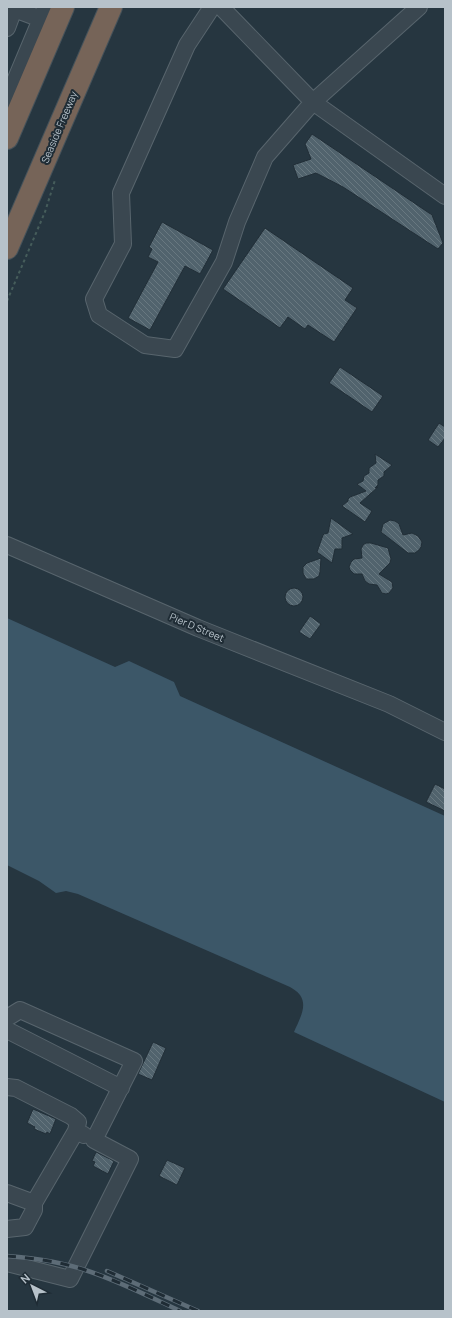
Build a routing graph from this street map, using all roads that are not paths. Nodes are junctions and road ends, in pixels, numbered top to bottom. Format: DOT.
graph roads {
  1 [pos="64,7"];
  2 [pos="111,7"];
  3 [pos="212,7"];
  4 [pos="221,7"];
  5 [pos="418,7"];
  6 [pos="12,8"];
  7 [pos="43,13"];
  8 [pos="7,28"];
  9 [pos="7,100"];
  10 [pos="314,102"];
  11 [pos="7,138"];
  12 [pos="445,196"];
  13 [pos="7,248"];
  14 [pos="7,545"];
  15 [pos="445,732"];
  16 [pos="7,1018"];
  17 [pos="7,1030"];
  18 [pos="7,1087"];
  19 [pos="121,1088"];
  20 [pos="76,1131"];
  21 [pos="94,1140"];
  22 [pos="7,1193"];
  23 [pos="34,1203"];
  24 [pos="7,1229"];
  25 [pos="7,1263"];
  1 -- 11 [label="highway"];
  2 -- 13 [label="highway, Seaside Freeway"];
  3 -- 10 [label="street"];
  4 -- 10 [label="street"];
  5 -- 10 [label="street"];
  6 -- 7 [label="street"];
  6 -- 8 [label="street"];
  7 -- 9 [label="street"];
  10 -- 12 [label="street"];
  14 -- 15 [label="street, Pier D Street"];
  16 -- 19 [label="street"];
  17 -- 19 [label="street"];
  18 -- 20 [label="street"];
  19 -- 21 [label="street"];
  20 -- 21 [label="street"];
  20 -- 23 [label="street"];
  21 -- 25 [label="street"];
  22 -- 23 [label="street"];
  23 -- 24 [label="street"];
}
